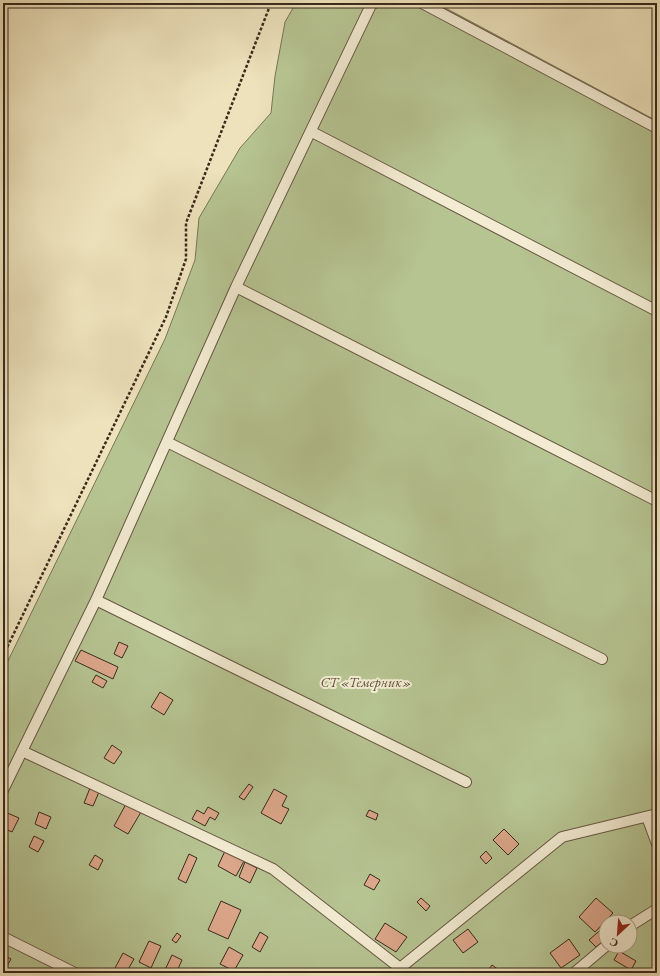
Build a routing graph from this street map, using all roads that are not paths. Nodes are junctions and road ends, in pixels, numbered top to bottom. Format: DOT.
graph roads {
  1 [pos="374,3"];
  2 [pos="422,3"];
  3 [pos="657,128"];
  4 [pos="312,132"];
  5 [pos="236,287"];
  6 [pos="657,311"];
  7 [pos="167,442"];
  8 [pos="657,501"];
  9 [pos="96,600"];
  10 [pos="602,659"];
  11 [pos="22,751"];
  12 [pos="466,782"];
  13 [pos="3,790"];
  14 [pos="652,816"];
  15 [pos="657,844"];
  16 [pos="657,910"];
  17 [pos="638,921"];
  18 [pos="3,937"];
  19 [pos="598,953"];
  20 [pos="397,971"];
  21 [pos="75,973"];
  22 [pos="574,973"];
  1 -- 4 [label="lane"];
  2 -- 3 [label="lane"];
  4 -- 5 [label="lane"];
  4 -- 6 [label="lane"];
  5 -- 7 [label="lane"];
  5 -- 8 [label="lane"];
  7 -- 9 [label="lane"];
  7 -- 10 [label="lane"];
  9 -- 11 [label="lane"];
  9 -- 12 [label="lane"];
  11 -- 13 [label="lane"];
  11 -- 20 [label="lane"];
  14 -- 15 [label="lane"];
  14 -- 20 [label="lane"];
  16 -- 17 [label="lane"];
  18 -- 21 [label="lane"];
  19 -- 22 [label="lane"];
}
